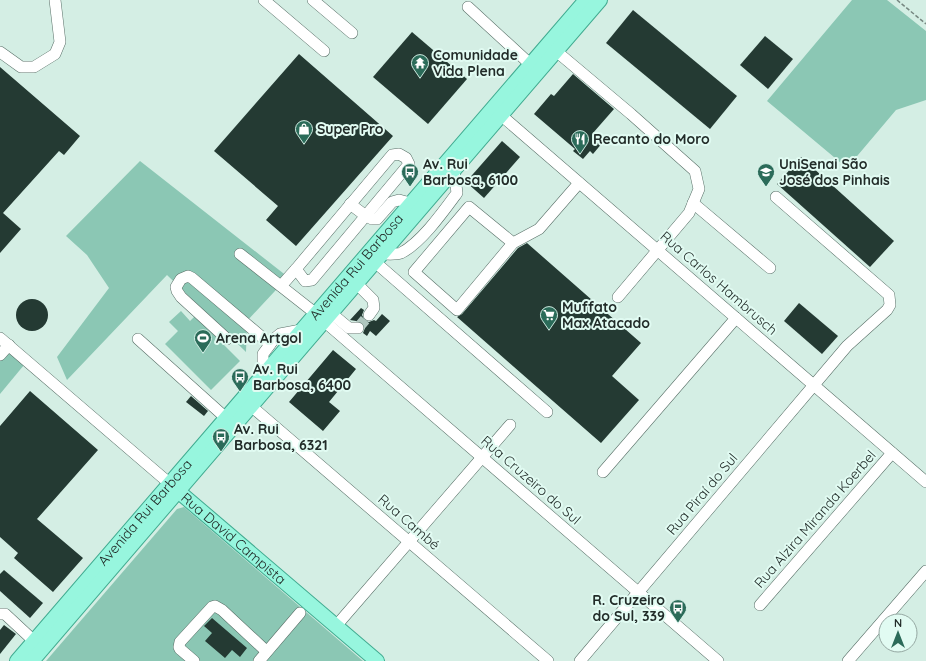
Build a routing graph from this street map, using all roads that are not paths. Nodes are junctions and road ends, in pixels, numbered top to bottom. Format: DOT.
graph roads {
  1 [pos="55,0"];
  2 [pos="264,0"];
  3 [pos="313,0"];
  4 [pos="586,0"];
  5 [pos="600,0"];
  6 [pos="468,7"];
  7 [pos="352,33"];
  8 [pos="324,51"];
  9 [pos="556,51"];
  10 [pos="0,52"];
  11 [pos="530,64"];
  12 [pos="497,112"];
  13 [pos="454,170"];
  14 [pos="579,183"];
  15 [pos="776,197"];
  16 [pos="410,203"];
  17 [pos="350,204"];
  18 [pos="691,208"];
  19 [pos="443,212"];
  20 [pos="366,216"];
  21 [pos="456,223"];
  22 [pos="513,243"];
  23 [pos="658,250"];
  24 [pos="240,254"];
  25 [pos="378,258"];
  26 [pos="770,268"];
  27 [pos="296,269"];
  28 [pos="356,283"];
  29 [pos="280,286"];
  30 [pos="618,297"];
  31 [pos="369,315"];
  32 [pos="324,316"];
  33 [pos="736,318"];
  34 [pos="358,328"];
  35 [pos="301,330"];
  36 [pos="138,339"];
  37 [pos="227,339"];
  38 [pos="4,342"];
  39 [pos="270,344"];
  40 [pos="0,355"];
  41 [pos="262,375"];
  42 [pos="814,385"];
  43 [pos="251,406"];
  44 [pos="547,412"];
  45 [pos="226,418"];
  46 [pos="510,425"];
  47 [pos="892,453"];
  48 [pos="482,457"];
  49 [pos="603,472"];
  50 [pos="926,482"];
  51 [pos="174,487"];
  52 [pos="409,541"];
  53 [pos="926,571"];
  54 [pos="638,592"];
  55 [pos="760,605"];
  56 [pos="300,613"];
  57 [pos="0,614"];
  58 [pos="336,626"];
  59 [pos="34,641"];
  60 [pos="266,651"];
  61 [pos="17,661"];
  62 [pos="32,661"];
  63 [pos="194,661"];
  64 [pos="259,661"];
  65 [pos="377,661"];
  66 [pos="548,661"];
  67 [pos="580,661"];
  68 [pos="718,661"];
  69 [pos="848,661"];
  1 -- 10 [label="street"];
  2 -- 8 [label="street"];
  3 -- 7 [label="street"];
  4 -- 11 [label="main road, Avenida Rui Barbosa"];
  5 -- 9 [label="main road, Avenida Rui Barbosa"];
  6 -- 11 [label="street"];
  9 -- 12 [label="main road, Avenida Rui Barbosa"];
  9 -- 18 [label="street"];
  11 -- 12 [label="main road, Avenida Rui Barbosa"];
  12 -- 13 [label="main road, Avenida Rui Barbosa"];
  12 -- 14 [label="street, Rua Carlos Hambrusch"];
  12 -- 16 [label="main road, Avenida Rui Barbosa"];
  13 -- 19 [label="street"];
  13 -- 25 [label="main road, Avenida Rui Barbosa"];
  14 -- 22 [label="street"];
  14 -- 23 [label="street, Rua Carlos Hambrusch"];
  15 -- 42 [label="street, Rua Piraí do Sul"];
  16 -- 20 [label="street"];
  16 -- 32 [label="main road, Avenida Rui Barbosa"];
  17 -- 20 [label="street"];
  17 -- 20 [label="street"];
  17 -- 27 [label="street"];
  18 -- 23 [label="street"];
  18 -- 26 [label="street"];
  19 -- 21 [label="street"];
  19 -- 25 [label="street"];
  20 -- 27 [label="street"];
  21 -- 22 [label="street"];
  21 -- 22 [label="street"];
  23 -- 30 [label="street"];
  23 -- 33 [label="street, Rua Carlos Hambrusch"];
  24 -- 29 [label="street"];
  25 -- 28 [label="main road, Avenida Rui Barbosa"];
  25 -- 44 [label="street"];
  27 -- 29 [label="street"];
  28 -- 31 [label="street"];
  28 -- 32 [label="main road, Avenida Rui Barbosa"];
  29 -- 32 [label="street"];
  32 -- 34 [label="street"];
  32 -- 35 [label="main road, Avenida Rui Barbosa"];
  32 -- 43 [label="main road, Avenida Rui Barbosa"];
  32 -- 48 [label="street, Rua Cruzeiro do Sul"];
  33 -- 42 [label="street, Rua Carlos Hambrusch"];
  33 -- 49 [label="street"];
  35 -- 39 [label="street"];
  35 -- 41 [label="main road, Avenida Rui Barbosa"];
  36 -- 45 [label="street"];
  37 -- 39 [label="street"];
  38 -- 40 [label="street"];
  38 -- 51 [label="street, Rua David Campista"];
  39 -- 41 [label="street"];
  41 -- 45 [label="main road, Avenida Rui Barbosa"];
  42 -- 47 [label="street, Rua Carlos Hambrusch"];
  42 -- 54 [label="street, Rua Piraí do Sul"];
  43 -- 51 [label="main road, Avenida Rui Barbosa"];
  43 -- 52 [label="street, Rua Cambé"];
  45 -- 51 [label="main road, Avenida Rui Barbosa"];
  46 -- 48 [label="street"];
  47 -- 50 [label="street, Rua Carlos Hambrusch"];
  47 -- 55 [label="street, Rua Alzira Miranda Koerbel"];
  48 -- 52 [label="street"];
  48 -- 54 [label="street, Rua Cruzeiro do Sul"];
  51 -- 58 [label="main road, Rua David Campista"];
  51 -- 59 [label="main road, Avenida Rui Barbosa"];
  51 -- 62 [label="main road, Avenida Rui Barbosa"];
  52 -- 58 [label="street"];
  52 -- 66 [label="street, Rua Cambé"];
  53 -- 69 [label="street"];
  54 -- 67 [label="street, Rua Piraí do Sul"];
  54 -- 68 [label="street, Rua Cruzeiro do Sul"];
  56 -- 60 [label="street"];
  57 -- 59 [label="street"];
  58 -- 65 [label="main road, Rua David Campista"];
  59 -- 61 [label="main road, Avenida Rui Barbosa"];
  60 -- 63 [label="street"];
  60 -- 64 [label="street"];
}
